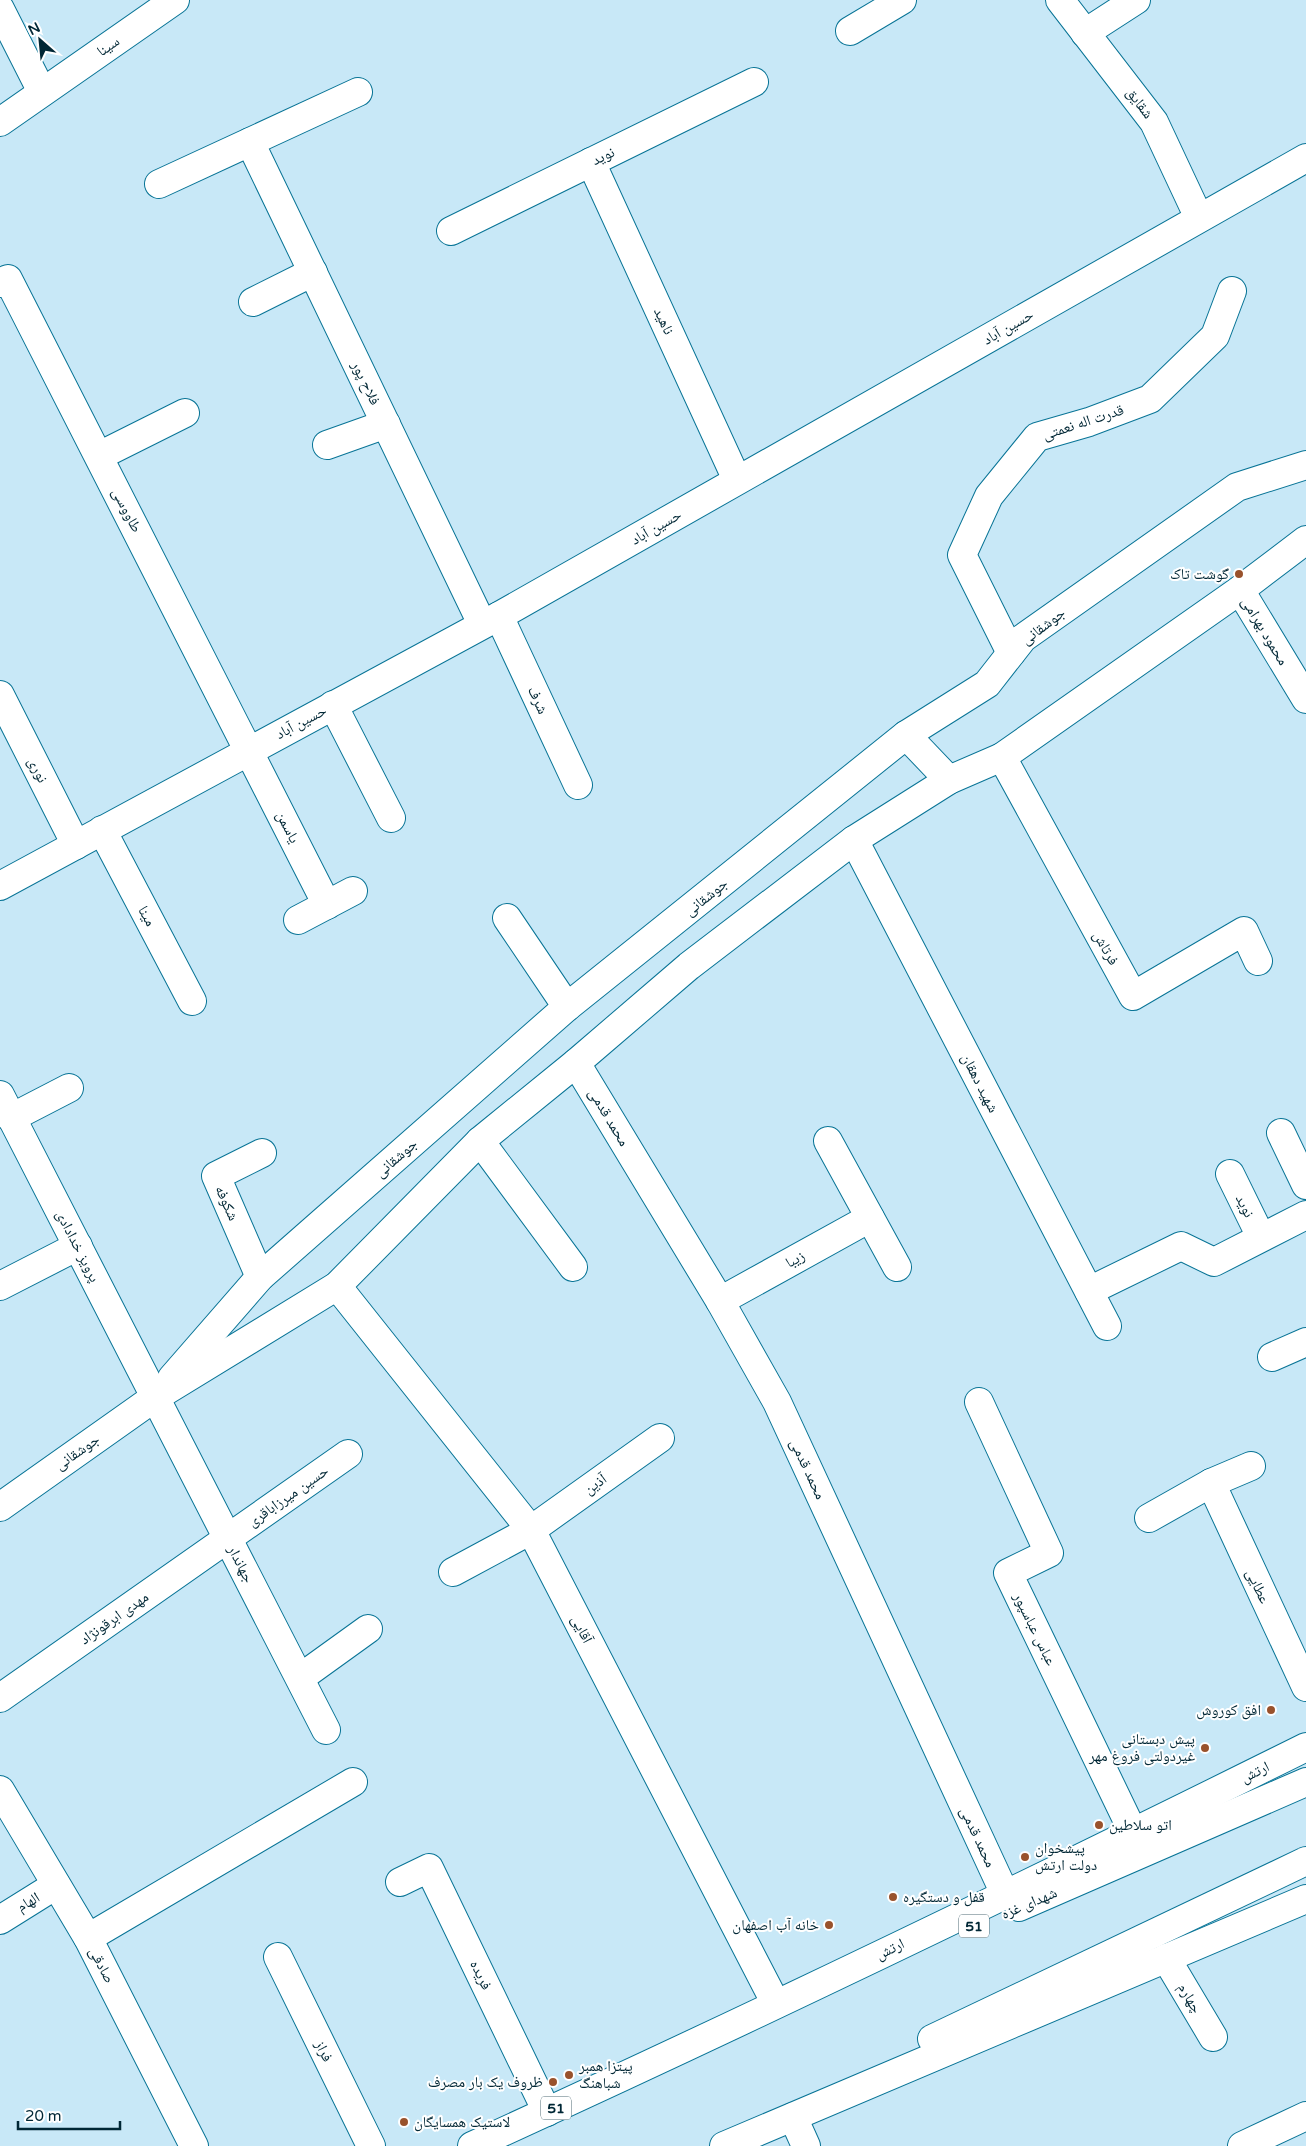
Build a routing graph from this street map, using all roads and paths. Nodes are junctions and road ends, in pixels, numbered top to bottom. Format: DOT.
graph roads {
  1 [pos="174,0"];
  2 [pos="902,0"];
  3 [pos="1060,0"];
  4 [pos="1136,0"];
  5 [pos="0,9"];
  6 [pos="850,31"];
  7 [pos="1086,33"];
  8 [pos="754,82"];
  9 [pos="42,92"];
  10 [pos="358,92"];
  11 [pos="0,122"];
  12 [pos="250,142"];
  13 [pos="1306,158"];
  14 [pos="591,162"];
  15 [pos="159,184"];
  16 [pos="1199,218"];
  17 [pos="452,231"];
  18 [pos="313,272"];
  19 [pos="0,283"];
  20 [pos="1232,291"];
  21 [pos="253,302"];
  22 [pos="185,413"];
  23 [pos="386,424"];
  24 [pos="327,445"];
  25 [pos="99,456"];
  26 [pos="1306,465"];
  27 [pos="737,480"];
  28 [pos="1306,540"];
  29 [pos="1240,590"];
  30 [pos="491,620"];
  31 [pos="1011,653"];
  32 [pos="0,694"];
  33 [pos="1306,698"];
  34 [pos="333,705"];
  35 [pos="906,735"];
  36 [pos="249,750"];
  37 [pos="1002,757"];
  38 [pos="949,780"];
  39 [pos="578,785"];
  40 [pos="391,818"];
  41 [pos="102,830"];
  42 [pos="854,840"];
  43 [pos="76,845"];
  44 [pos="0,886"];
  45 [pos="353,891"];
  46 [pos="327,905"];
  47 [pos="507,918"];
  48 [pos="298,920"];
  49 [pos="663,932"];
  50 [pos="1258,961"];
  51 [pos="689,966"];
  52 [pos="192,1001"];
  53 [pos="567,1007"];
  54 [pos="576,1063"];
  55 [pos="69,1088"];
  56 [pos="6,1107"];
  57 [pos="1281,1133"];
  58 [pos="480,1141"];
  59 [pos="828,1141"];
  60 [pos="262,1152"];
  61 [pos="1230,1174"];
  62 [pos="1306,1185"];
  63 [pos="1306,1215"];
  64 [pos="870,1218"];
  65 [pos="1261,1237"];
  66 [pos="78,1246"];
  67 [pos="573,1267"];
  68 [pos="897,1267"];
  69 [pos="260,1277"];
  70 [pos="0,1286"];
  71 [pos="337,1286"];
  72 [pos="1088,1291"];
  73 [pos="720,1301"];
  74 [pos="1107,1326"];
  75 [pos="1306,1342"];
  76 [pos="1272,1357"];
  77 [pos="154,1398"];
  78 [pos="979,1402"];
  79 [pos="660,1438"];
  80 [pos="348,1454"];
  81 [pos="1251,1466"];
  82 [pos="1211,1484"];
  83 [pos="0,1507"];
  84 [pos="1150,1518"];
  85 [pos="531,1530"];
  86 [pos="228,1539"];
  87 [pos="453,1572"];
  88 [pos="368,1629"];
  89 [pos="300,1678"];
  90 [pos="1306,1687"];
  91 [pos="0,1698"];
  92 [pos="326,1730"];
  93 [pos="1306,1747"];
  94 [pos="354,1782"];
  95 [pos="1306,1782"];
  96 [pos="0,1790"];
  97 [pos="1134,1832"];
  98 [pos="1306,1861"];
  99 [pos="400,1882"];
  100 [pos="56,1885"];
  101 [pos="1005,1894"];
  102 [pos="1306,1899"];
  103 [pos="0,1920"];
  104 [pos="88,1938"];
  105 [pos="278,1956"];
  106 [pos="1166,1958"];
  107 [pos="776,2004"];
  108 [pos="1213,2037"];
  109 [pos="640,2069"];
  110 [pos="547,2112"];
  111 [pos="1306,2116"];
  112 [pos="793,2117"];
  113 [pos="733,2142"];
  114 [pos="194,2146"];
  115 [pos="371,2146"];
  116 [pos="472,2146"];
  117 [pos="806,2146"];
  118 [pos="1242,2146"];
  1 -- 9 [label="street, سینا"];
  2 -- 6 [label="street"];
  3 -- 7 [label="street, شقایق"];
  4 -- 7 [label="street"];
  5 -- 9 [label="street"];
  7 -- 16 [label="street, شقایق"];
  8 -- 14 [label="street, نوید"];
  9 -- 11 [label="street, سینا"];
  10 -- 12 [label="street"];
  12 -- 15 [label="street"];
  12 -- 18 [label="street, فلاح پور"];
  13 -- 16 [label="street, حسین آباد"];
  14 -- 17 [label="street, نوید"];
  14 -- 27 [label="street, ناهید"];
  16 -- 27 [label="street, حسین آباد"];
  18 -- 21 [label="street"];
  18 -- 23 [label="street, فلاح پور"];
  19 -- 25 [label="street, طاووسی"];
  20 -- 31 [label="street, قدرت اله نعمتی"];
  22 -- 25 [label="street"];
  23 -- 24 [label="street"];
  23 -- 30 [label="street, فلاح پور"];
  25 -- 36 [label="street, طاووسی"];
  26 -- 31 [label="street, جوشقانی"];
  27 -- 30 [label="street, حسین آباد"];
  28 -- 29 [label="street, جوشقانی"];
  29 -- 33 [label="street, محمود بهرامی"];
  29 -- 37 [label="street, جوشقانی"];
  30 -- 34 [label="street, حسین آباد"];
  30 -- 39 [label="street, شرف"];
  31 -- 35 [label="street, جوشقانی"];
  32 -- 43 [label="street, نوری"];
  34 -- 36 [label="street, حسین آباد"];
  34 -- 40 [label="street"];
  35 -- 38 [label="street"];
  35 -- 49 [label="street, جوشقانی"];
  36 -- 41 [label="street, حسین آباد"];
  36 -- 46 [label="street, یاسمن"];
  37 -- 38 [label="street, جوشقانی"];
  37 -- 50 [label="street, فرتاش"];
  38 -- 42 [label="street, جوشقانی"];
  41 -- 43 [label="street, حسین آباد"];
  41 -- 52 [label="street, مینا"];
  42 -- 51 [label="street, جوشقانی"];
  42 -- 72 [label="street, شهید دهقان"];
  43 -- 44 [label="street, حسین آباد"];
  45 -- 46 [label="street"];
  46 -- 48 [label="street"];
  47 -- 53 [label="street"];
  49 -- 51 [label="street"];
  49 -- 53 [label="street, جوشقانی"];
  51 -- 54 [label="street, جوشقانی"];
  53 -- 69 [label="street, جوشقانی"];
  54 -- 58 [label="street, جوشقانی"];
  54 -- 73 [label="street, محمد قدمی"];
  55 -- 56 [label="street"];
  56 -- 66 [label="street, پرویز خدادادی"];
  57 -- 62 [label="street"];
  58 -- 67 [label="street"];
  58 -- 71 [label="street, جوشقانی"];
  59 -- 64 [label="street"];
  60 -- 69 [label="street, شکوفه"];
  61 -- 65 [label="street, نوید"];
  63 -- 65 [label="street"];
  64 -- 68 [label="street"];
  64 -- 73 [label="street, زیبا"];
  65 -- 72 [label="street"];
  66 -- 70 [label="street"];
  66 -- 77 [label="street, پرویز خدادادی"];
  69 -- 77 [label="street, جوشقانی"];
  71 -- 77 [label="street, جوشقانی"];
  71 -- 85 [label="street, آقایی"];
  72 -- 74 [label="street, شهید دهقان"];
  73 -- 101 [label="street, محمد قدمی"];
  75 -- 76 [label="street"];
  77 -- 83 [label="street, جوشقانی"];
  77 -- 86 [label="street, جهاندار"];
  78 -- 97 [label="street, عباس عباسپور"];
  79 -- 85 [label="street, آذین"];
  80 -- 86 [label="street, حسین میرزاباقری"];
  81 -- 82 [label="street"];
  82 -- 84 [label="street"];
  82 -- 90 [label="street, عطایی"];
  85 -- 87 [label="street, آذین"];
  85 -- 107 [label="street, آقایی"];
  86 -- 89 [label="street, جهاندار"];
  86 -- 91 [label="street, مهدی ابرقونژاد"];
  88 -- 89 [label="street"];
  89 -- 92 [label="street, جهاندار"];
  93 -- 97 [label="street, ارتش"];
  94 -- 104 [label="street"];
  95 -- 109 [label="street, شهدای غزه / 51"];
  96 -- 100 [label="street, صادقی"];
  97 -- 101 [label="street, ارتش"];
  98 -- 113 [label="street"];
  99 -- 110 [label="street, فریده"];
  100 -- 103 [label="street, الهام"];
  100 -- 104 [label="street, صادقی"];
  101 -- 107 [label="street, ارتش"];
  102 -- 106 [label="street"];
  104 -- 114 [label="street, صادقی"];
  105 -- 115 [label="street, فراز"];
  106 -- 108 [label="street, چهارم"];
  106 -- 112 [label="street"];
  107 -- 109 [label="street, ارتش"];
  109 -- 110 [label="street, ارتش / 51"];
  110 -- 116 [label="street, ارتش / 51"];
  111 -- 118 [label="street"];
  112 -- 113 [label="street"];
  112 -- 117 [label="street"];
}
